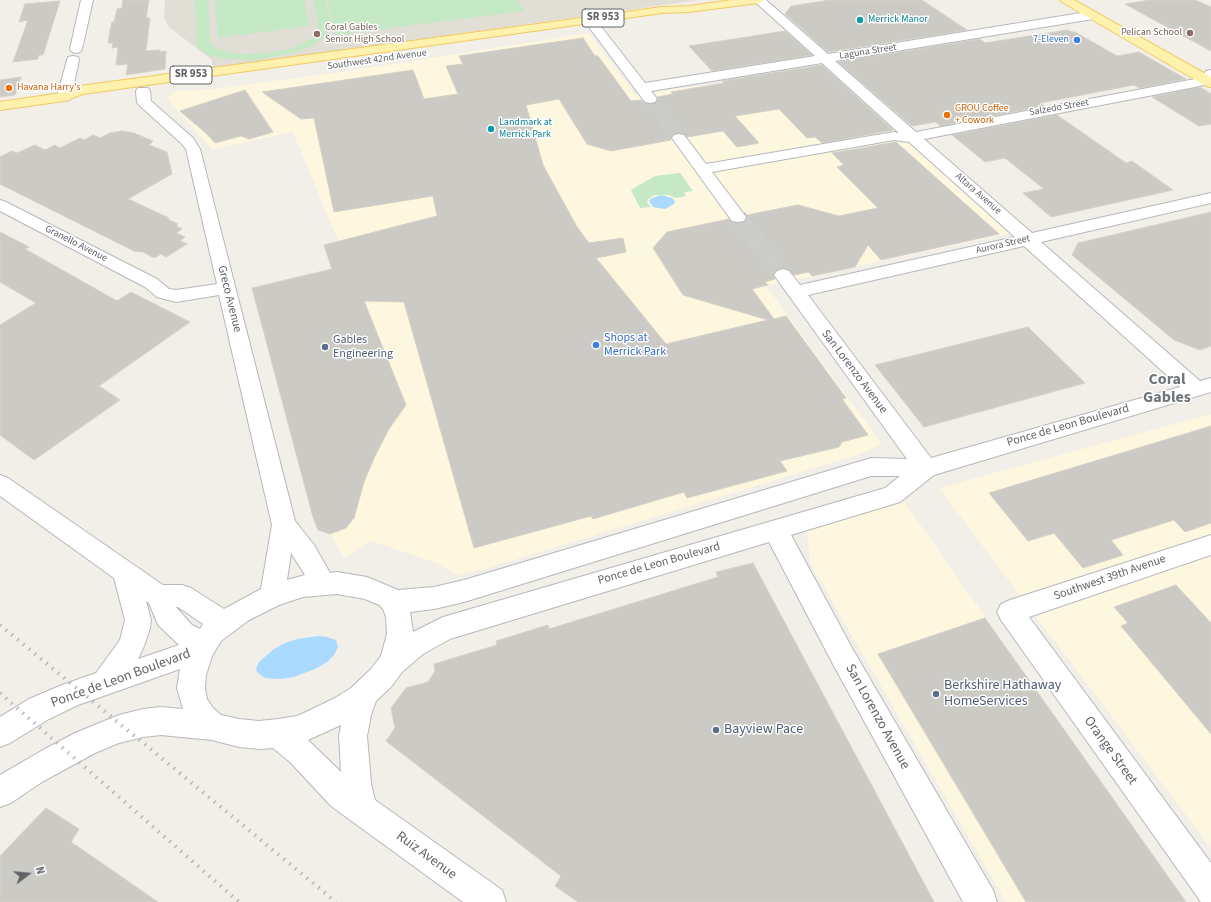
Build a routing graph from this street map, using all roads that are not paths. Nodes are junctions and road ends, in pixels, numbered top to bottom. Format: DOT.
graph roads {
  1 [pos="87,0"];
  2 [pos="758,0"];
  3 [pos="1066,0"];
  4 [pos="1087,0"];
  5 [pos="689,9"];
  6 [pos="1093,16"];
  7 [pos="595,27"];
  8 [pos="826,59"];
  9 [pos="320,62"];
  10 [pos="1210,77"];
  11 [pos="642,88"];
  12 [pos="143,91"];
  13 [pos="64,97"];
  14 [pos="650,99"];
  15 [pos="0,106"];
  16 [pos="908,137"];
  17 [pos="679,138"];
  18 [pos="706,174"];
  19 [pos="1211,198"];
  20 [pos="0,205"];
  21 [pos="738,217"];
  22 [pos="1028,239"];
  23 [pos="783,275"];
  24 [pos="225,281"];
  25 [pos="796,292"];
  26 [pos="1204,387"];
  27 [pos="926,468"];
  28 [pos="0,484"];
  29 [pos="284,525"];
  30 [pos="776,531"];
  31 [pos="1211,545"];
  32 [pos="125,573"];
  33 [pos="323,584"];
  34 [pos="159,596"];
  35 [pos="272,596"];
  36 [pos="394,602"];
  37 [pos="1010,612"];
  38 [pos="224,623"];
  39 [pos="201,648"];
  40 [pos="392,663"];
  41 [pos="106,681"];
  42 [pos="366,692"];
  43 [pos="212,726"];
  44 [pos="0,733"];
  45 [pos="278,733"];
  46 [pos="0,792"];
  47 [pos="362,809"];
  48 [pos="1211,890"];
  49 [pos="490,902"];
  50 [pos="981,902"];
  1 -- 13 [label="street"];
  2 -- 5 [label="main road, Southwest 42nd Avenue / SR 953"];
  2 -- 8 [label="street, Altara Avenue"];
  3 -- 6 [label="main road"];
  4 -- 10 [label="main road"];
  5 -- 7 [label="main road, Southwest 42nd Avenue / SR 953"];
  5 -- 9 [label="main road, Southwest 42nd Avenue / SR 953"];
  6 -- 8 [label="street, Laguna Street"];
  6 -- 10 [label="main road"];
  7 -- 9 [label="main road, Southwest 42nd Avenue / SR 953"];
  7 -- 11 [label="street"];
  8 -- 11 [label="street, Laguna Street"];
  8 -- 16 [label="street, Altara Avenue"];
  9 -- 12 [label="main road, Southwest 42nd Avenue / SR 953"];
  9 -- 13 [label="main road, Southwest 42nd Avenue / SR 953"];
  10 -- 16 [label="street, Salzedo Street"];
  11 -- 14 [label="street"];
  12 -- 13 [label="main road, Southwest 42nd Avenue / SR 953"];
  12 -- 24 [label="street, Greco Avenue"];
  13 -- 15 [label="main road, Southwest 42nd Avenue / SR 953"];
  16 -- 18 [label="street, Salzedo Street"];
  16 -- 22 [label="street, Altara Avenue"];
  17 -- 18 [label="street"];
  18 -- 21 [label="street"];
  19 -- 22 [label="street, Aurora Street"];
  20 -- 24 [label="street, Granello Avenue"];
  22 -- 25 [label="street, Aurora Street"];
  22 -- 26 [label="street, Altara Avenue"];
  23 -- 25 [label="street, San Lorenzo Avenue"];
  24 -- 29 [label="street, Greco Avenue"];
  25 -- 27 [label="street, San Lorenzo Avenue"];
  26 -- 27 [label="street, Ponce de Leon Boulevard"];
  27 -- 30 [label="street, Ponce de Leon Boulevard"];
  27 -- 36 [label="street, Ponce de Leon Boulevard"];
  28 -- 32 [label="street"];
  29 -- 33 [label="street, Greco Avenue"];
  29 -- 35 [label="street, Greco Avenue"];
  30 -- 40 [label="street, Ponce de Leon Boulevard"];
  30 -- 50 [label="street, San Lorenzo Avenue"];
  31 -- 37 [label="street, Southwest 39th Avenue"];
  32 -- 34 [label="street"];
  32 -- 41 [label="street"];
  33 -- 35 [label="street"];
  33 -- 36 [label="street"];
  34 -- 38 [label="street"];
  34 -- 39 [label="street, Ponce de Leon Boulevard"];
  35 -- 38 [label="street"];
  36 -- 40 [label="street"];
  37 -- 48 [label="street, Orange Street"];
  38 -- 39 [label="street"];
  39 -- 41 [label="street, Ponce de Leon Boulevard"];
  39 -- 43 [label="street"];
  40 -- 42 [label="street"];
  41 -- 44 [label="street, Ponce de Leon Boulevard"];
  42 -- 45 [label="street"];
  42 -- 47 [label="street"];
  43 -- 45 [label="street"];
  43 -- 46 [label="street"];
  45 -- 47 [label="street, Ruiz Avenue"];
  47 -- 49 [label="street, Ruiz Avenue"];
}
